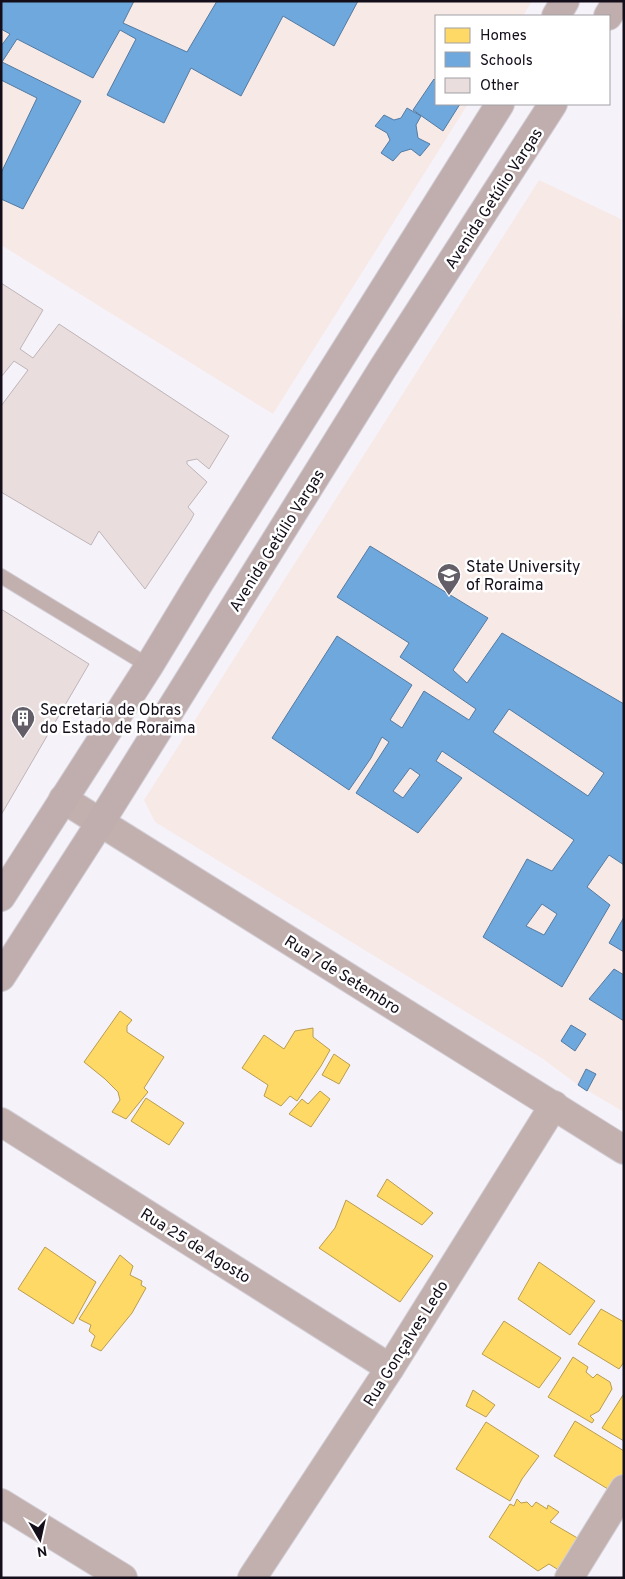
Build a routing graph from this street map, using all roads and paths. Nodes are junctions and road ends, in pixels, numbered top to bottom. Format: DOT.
graph roads {
  1 [pos="565,1"];
  2 [pos="617,1"];
  3 [pos="557,15"];
  4 [pos="609,15"];
  5 [pos="499,105"];
  6 [pos="552,105"];
  7 [pos="457,173"];
  8 [pos="495,195"];
  9 [pos="1,576"];
  10 [pos="198,585"];
  11 [pos="235,606"];
  12 [pos="149,666"];
  13 [pos="63,799"];
  14 [pos="100,823"];
  15 [pos="1,897"];
  16 [pos="1,977"];
  17 [pos="554,1105"];
  18 [pos="1,1122"];
  19 [pos="624,1150"];
  20 [pos="390,1368"];
  21 [pos="624,1489"];
  22 [pos="1,1503"];
  23 [pos="123,1578"];
  24 [pos="252,1578"];
  25 [pos="569,1578"];
  1 -- 3 [label="main road"];
  2 -- 4 [label="main road"];
  5 -- 7 [label="main road"];
  6 -- 8 [label="main road, Avenida Getúlio Vargas"];
  7 -- 8 [label="main road"];
  7 -- 10 [label="main road"];
  8 -- 11 [label="main road, Avenida Getúlio Vargas"];
  9 -- 12 [label="lane"];
  10 -- 11 [label="main road"];
  10 -- 12 [label="main road"];
  11 -- 14 [label="main road, Avenida Getúlio Vargas"];
  12 -- 13 [label="main road"];
  13 -- 14 [label="street, Rua 7 de Setembro"];
  13 -- 15 [label="main road"];
  14 -- 16 [label="main road, Avenida Getúlio Vargas"];
  14 -- 17 [label="street, Rua 7 de Setembro"];
  17 -- 19 [label="street, Rua 7 de Setembro"];
  17 -- 20 [label="street, Rua Gonçalves Ledo"];
  18 -- 20 [label="street, Rua 25 de Agosto"];
  20 -- 24 [label="street, Rua Gonçalves Ledo"];
  21 -- 25 [label="street"];
  22 -- 23 [label="street"];
}
